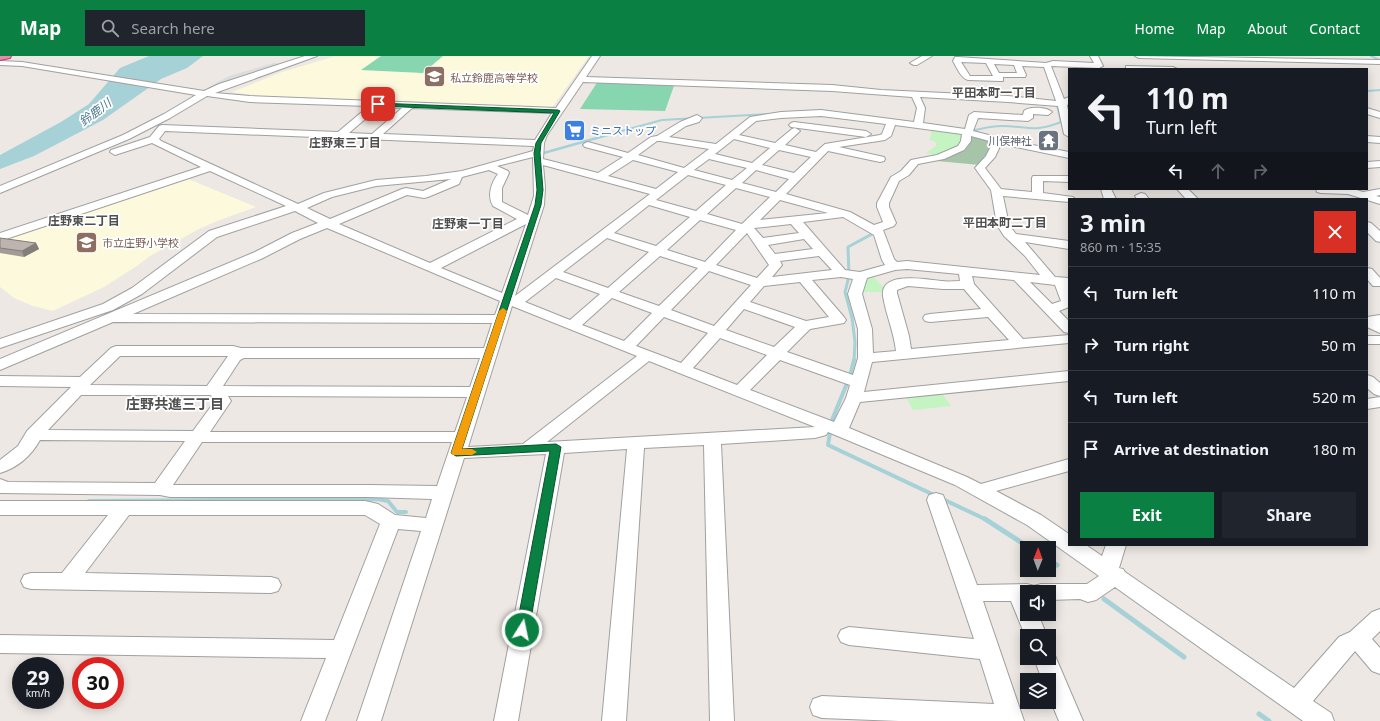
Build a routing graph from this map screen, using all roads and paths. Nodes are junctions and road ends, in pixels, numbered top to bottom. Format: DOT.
graph roads {
  1 [pos="313,56"];
  2 [pos="596,56"];
  3 [pos="928,56"];
  4 [pos="1094,56"];
  5 [pos="1134,56"];
  6 [pos="0,57"];
  7 [pos="31,57"];
  8 [pos="1142,58"];
  9 [pos="1199,58"];
  10 [pos="1303,58"];
  11 [pos="984,59"];
  12 [pos="1216,59"];
  13 [pos="1264,60"];
  14 [pos="14,61"];
  15 [pos="1380,62"];
  16 [pos="0,63"];
  17 [pos="914,63"];
  18 [pos="1017,63"];
  19 [pos="1047,65"];
  20 [pos="1208,66"];
  21 [pos="1227,68"];
  22 [pos="1276,68"];
  23 [pos="0,70"];
  24 [pos="996,75"];
  25 [pos="580,80"];
  26 [pos="206,94"];
  27 [pos="915,95"];
  28 [pos="195,96"];
  29 [pos="378,104"];
  30 [pos="410,106"];
  31 [pos="1063,106"];
  32 [pos="558,111"];
  33 [pos="1368,111"];
  34 [pos="1380,115"];
  35 [pos="697,119"];
  36 [pos="892,122"];
  37 [pos="917,124"];
  38 [pos="162,128"];
  39 [pos="1068,129"];
  40 [pos="970,131"];
  41 [pos="340,135"];
  42 [pos="375,136"];
  43 [pos="732,136"];
  44 [pos="886,136"];
  45 [pos="911,137"];
  46 [pos="660,138"];
  47 [pos="153,139"];
  48 [pos="998,141"];
  49 [pos="588,145"];
  50 [pos="717,147"];
  51 [pos="778,147"];
  52 [pos="827,148"];
  53 [pos="538,154"];
  54 [pos="707,155"];
  55 [pos="1068,155"];
  56 [pos="631,156"];
  57 [pos="818,156"];
  58 [pos="880,159"];
  59 [pos="755,166"];
  60 [pos="488,167"];
  61 [pos="209,168"];
  62 [pos="687,171"];
  63 [pos="462,174"];
  64 [pos="600,176"];
  65 [pos="796,177"];
  66 [pos="1068,179"];
  67 [pos="736,183"];
  68 [pos="5,189"];
  69 [pos="1183,190"];
  70 [pos="1321,190"];
  71 [pos="996,192"];
  72 [pos="1380,192"];
  73 [pos="658,193"];
  74 [pos="1363,194"];
  75 [pos="779,195"];
  76 [pos="1038,195"];
  77 [pos="1191,198"];
  78 [pos="1068,199"];
  79 [pos="648,201"];
  80 [pos="1380,203"];
  81 [pos="292,206"];
  82 [pos="1368,207"];
  83 [pos="846,214"];
  84 [pos="699,215"];
  85 [pos="1368,217"];
  86 [pos="530,219"];
  87 [pos="794,220"];
  88 [pos="328,223"];
  89 [pos="1380,223"];
  90 [pos="747,227"];
  91 [pos="1368,228"];
  92 [pos="877,231"];
  93 [pos="605,234"];
  94 [pos="807,236"];
  95 [pos="0,237"];
  96 [pos="1012,237"];
  97 [pos="1375,238"];
  98 [pos="760,242"];
  99 [pos="1068,245"];
  100 [pos="658,251"];
  101 [pos="822,252"];
  102 [pos="774,262"];
  103 [pos="894,266"];
  104 [pos="707,267"];
  105 [pos="430,268"];
  106 [pos="554,273"];
  107 [pos="1368,273"];
  108 [pos="851,274"];
  109 [pos="1018,277"];
  110 [pos="804,278"];
  111 [pos="966,278"];
  112 [pos="786,281"];
  113 [pos="1060,281"];
  114 [pos="1375,283"];
  115 [pos="759,284"];
  116 [pos="610,293"];
  117 [pos="511,301"];
  118 [pos="742,304"];
  119 [pos="1050,309"];
  120 [pos="662,312"];
  121 [pos="992,312"];
  122 [pos="110,318"];
  123 [pos="930,318"];
  124 [pos="500,319"];
  125 [pos="70,321"];
  126 [pos="805,325"];
  127 [pos="572,326"];
  128 [pos="86,328"];
  129 [pos="1068,328"];
  130 [pos="718,332"];
  131 [pos="1068,339"];
  132 [pos="1368,340"];
  133 [pos="1380,340"];
  134 [pos="0,344"];
  135 [pos="1020,344"];
  136 [pos="626,347"];
  137 [pos="241,353"];
  138 [pos="489,353"];
  139 [pos="776,353"];
  140 [pos="648,355"];
  141 [pos="904,356"];
  142 [pos="866,358"];
  143 [pos="0,365"];
  144 [pos="684,369"];
  145 [pos="1068,376"];
  146 [pos="0,381"];
  147 [pos="1368,381"];
  148 [pos="80,386"];
  149 [pos="853,386"];
  150 [pos="214,391"];
  151 [pos="740,391"];
  152 [pos="1380,391"];
  153 [pos="476,392"];
  154 [pos="1380,402"];
  155 [pos="1368,404"];
  156 [pos="832,428"];
  157 [pos="33,435"];
  158 [pos="198,437"];
  159 [pos="712,438"];
  160 [pos="636,443"];
  161 [pos="458,445"];
  162 [pos="556,447"];
  163 [pos="526,450"];
  164 [pos="1068,465"];
  165 [pos="0,467"];
  166 [pos="0,485"];
  167 [pos="160,489"];
  168 [pos="984,492"];
  169 [pos="444,493"];
  170 [pos="188,499"];
  171 [pos="936,500"];
  172 [pos="0,508"];
  173 [pos="124,508"];
  174 [pos="391,522"];
  175 [pos="433,525"];
  176 [pos="1068,543"];
  177 [pos="1073,546"];
  178 [pos="1116,546"];
  179 [pos="1112,573"];
  180 [pos="30,581"];
  181 [pos="68,581"];
  182 [pos="271,585"];
  183 [pos="1020,592"];
  184 [pos="1056,592"];
  185 [pos="970,593"];
  186 [pos="1380,618"];
  187 [pos="849,636"];
  188 [pos="1366,636"];
  189 [pos="0,644"];
  190 [pos="341,649"];
  191 [pos="989,650"];
  192 [pos="1380,664"];
  193 [pos="1048,665"];
  194 [pos="1296,703"];
  195 [pos="822,707"];
  196 [pos="1011,718"];
  197 [pos="313,721"];
  198 [pos="369,721"];
  199 [pos="506,721"];
  200 [pos="614,721"];
  201 [pos="722,721"];
  202 [pos="1071,721"];
  203 [pos="1322,721"];
  1 -- 26 [label="street"];
  2 -- 25 [label="street"];
  3 -- 17 [label="street"];
  4 -- 19 [label="street"];
  5 -- 8 [label="street"];
  6 -- 14 [label="highway"];
  7 -- 14 [label="street"];
  8 -- 9 [label="street"];
  9 -- 12 [label="street"];
  9 -- 20 [label="street"];
  10 -- 13 [label="street"];
  10 -- 15 [label="street"];
  11 -- 18 [label="street"];
  11 -- 24 [label="street"];
  11 -- 24 [label="street"];
  12 -- 13 [label="street"];
  12 -- 21 [label="street"];
  13 -- 22 [label="street"];
  14 -- 16 [label="street"];
  14 -- 23 [label="street"];
  14 -- 28 [label="street"];
  18 -- 19 [label="street"];
  18 -- 24 [label="street"];
  19 -- 31 [label="street"];
  25 -- 27 [label="street"];
  25 -- 32 [label="street"];
  26 -- 28 [label="street"];
  26 -- 29 [label="street"];
  27 -- 31 [label="street"];
  27 -- 37 [label="street"];
  28 -- 38 [label="street"];
  28 -- 68 [label="street"];
  29 -- 30 [label="street"];
  29 -- 41 [label="street"];
  30 -- 32 [label="street"];
  30 -- 42 [label="street"];
  31 -- 39 [label="street"];
  31 -- 40 [label="street"];
  32 -- 53 [label="street"];
  33 -- 34 [label="street"];
  35 -- 46 [label="street"];
  36 -- 37 [label="street"];
  36 -- 43 [label="street"];
  36 -- 44 [label="street"];
  37 -- 40 [label="street"];
  37 -- 45 [label="street"];
  38 -- 41 [label="street"];
  38 -- 47 [label="street"];
  40 -- 48 [label="street"];
  40 -- 92 [label="street"];
  41 -- 42 [label="street"];
  42 -- 53 [label="street"];
  43 -- 50 [label="street"];
  43 -- 51 [label="street"];
  44 -- 51 [label="street"];
  44 -- 52 [label="street"];
  46 -- 50 [label="street"];
  46 -- 56 [label="street"];
  47 -- 61 [label="street"];
  47 -- 68 [label="street"];
  48 -- 55 [label="street"];
  48 -- 71 [label="street"];
  49 -- 56 [label="street"];
  50 -- 54 [label="street"];
  51 -- 57 [label="street"];
  51 -- 59 [label="street"];
  52 -- 57 [label="street"];
  52 -- 58 [label="street"];
  53 -- 60 [label="street"];
  53 -- 64 [label="street"];
  53 -- 86 [label="street"];
  54 -- 59 [label="street"];
  54 -- 62 [label="street"];
  56 -- 62 [label="street"];
  56 -- 64 [label="street"];
  57 -- 65 [label="street"];
  59 -- 65 [label="street"];
  59 -- 67 [label="street"];
  60 -- 63 [label="street"];
  60 -- 86 [label="street"];
  61 -- 81 [label="street"];
  61 -- 95 [label="street"];
  62 -- 67 [label="street"];
  62 -- 73 [label="street"];
  63 -- 81 [label="street"];
  63 -- 88 [label="street"];
  64 -- 73 [label="street"];
  65 -- 75 [label="street"];
  66 -- 76 [label="street"];
  67 -- 75 [label="street"];
  67 -- 84 [label="street"];
  69 -- 77 [label="street"];
  70 -- 74 [label="street"];
  71 -- 76 [label="street"];
  71 -- 96 [label="street"];
  72 -- 74 [label="street"];
  73 -- 79 [label="street"];
  74 -- 80 [label="street"];
  75 -- 83 [label="street"];
  75 -- 90 [label="street"];
  76 -- 78 [label="street"];
  79 -- 84 [label="street"];
  79 -- 93 [label="street"];
  80 -- 82 [label="street"];
  81 -- 88 [label="street"];
  81 -- 125 [label="street"];
  83 -- 87 [label="street"];
  83 -- 92 [label="street"];
  84 -- 90 [label="street"];
  84 -- 100 [label="street"];
  85 -- 89 [label="street"];
  86 -- 105 [label="street"];
  86 -- 117 [label="street"];
  87 -- 90 [label="street"];
  87 -- 94 [label="street"];
  88 -- 105 [label="street"];
  88 -- 122 [label="street"];
  90 -- 98 [label="street"];
  90 -- 104 [label="street"];
  91 -- 97 [label="street"];
  92 -- 103 [label="street"];
  93 -- 100 [label="street"];
  93 -- 106 [label="street"];
  94 -- 98 [label="street"];
  94 -- 101 [label="street"];
  96 -- 99 [label="street"];
  96 -- 113 [label="street"];
  98 -- 102 [label="street"];
  100 -- 104 [label="street"];
  100 -- 116 [label="street"];
  101 -- 102 [label="street"];
  101 -- 108 [label="street"];
  102 -- 112 [label="street"];
  102 -- 115 [label="street"];
  103 -- 108 [label="street"];
  103 -- 111 [label="street"];
  104 -- 115 [label="street"];
  104 -- 120 [label="street"];
  105 -- 117 [label="street"];
  106 -- 116 [label="street"];
  106 -- 117 [label="street"];
  107 -- 114 [label="street"];
  108 -- 110 [label="street"];
  108 -- 142 [label="street"];
  109 -- 111 [label="street"];
  109 -- 113 [label="street"];
  109 -- 119 [label="street"];
  110 -- 112 [label="street"];
  110 -- 126 [label="street"];
  111 -- 121 [label="street"];
  111 -- 141 [label="street"];
  112 -- 115 [label="street"];
  113 -- 119 [label="street"];
  115 -- 118 [label="street"];
  116 -- 120 [label="street"];
  116 -- 127 [label="street"];
  117 -- 124 [label="street"];
  117 -- 127 [label="street"];
  118 -- 126 [label="street"];
  118 -- 130 [label="street"];
  119 -- 129 [label="street"];
  120 -- 130 [label="street"];
  120 -- 136 [label="street"];
  121 -- 123 [label="street"];
  121 -- 135 [label="street"];
  122 -- 124 [label="street"];
  122 -- 128 [label="street"];
  124 -- 138 [label="street"];
  125 -- 128 [label="street"];
  125 -- 134 [label="street"];
  126 -- 139 [label="street"];
  127 -- 136 [label="street"];
  128 -- 143 [label="street"];
  130 -- 139 [label="street"];
  130 -- 144 [label="street"];
  131 -- 135 [label="street"];
  132 -- 133 [label="street"];
  135 -- 141 [label="street"];
  136 -- 140 [label="street"];
  137 -- 138 [label="street"];
  137 -- 148 [label="street"];
  137 -- 150 [label="street"];
  138 -- 153 [label="street"];
  139 -- 149 [label="street"];
  139 -- 151 [label="street"];
  140 -- 144 [label="street"];
  140 -- 163 [label="street"];
  141 -- 142 [label="street"];
  142 -- 149 [label="street"];
  144 -- 151 [label="street"];
  145 -- 149 [label="street"];
  146 -- 148 [label="street"];
  147 -- 152 [label="street"];
  148 -- 150 [label="street"];
  148 -- 157 [label="street"];
  149 -- 156 [label="street"];
  150 -- 153 [label="street"];
  150 -- 158 [label="street"];
  151 -- 156 [label="street"];
  153 -- 161 [label="street"];
  154 -- 155 [label="street"];
  156 -- 159 [label="street"];
  156 -- 168 [label="street"];
  157 -- 158 [label="street"];
  157 -- 165 [label="street"];
  158 -- 161 [label="street"];
  158 -- 167 [label="street"];
  159 -- 160 [label="street"];
  159 -- 201 [label="street"];
  160 -- 162 [label="street"];
  160 -- 200 [label="street"];
  161 -- 163 [label="street"];
  161 -- 169 [label="street"];
  162 -- 163 [label="street"];
  162 -- 199 [label="street"];
  164 -- 168 [label="street"];
  166 -- 167 [label="street"];
  167 -- 170 [label="street"];
  168 -- 176 [label="street"];
  169 -- 170 [label="street"];
  169 -- 175 [label="street"];
  170 -- 173 [label="street"];
  170 -- 174 [label="street"];
  171 -- 185 [label="street"];
  172 -- 173 [label="street"];
  173 -- 181 [label="street"];
  174 -- 175 [label="street"];
  174 -- 190 [label="street"];
  175 -- 198 [label="street"];
  177 -- 179 [label="street"];
  178 -- 179 [label="street"];
  179 -- 184 [label="street"];
  179 -- 194 [label="street"];
  180 -- 181 [label="street"];
  181 -- 182 [label="street"];
  183 -- 185 [label="street"];
  185 -- 191 [label="street"];
  186 -- 188 [label="street"];
  187 -- 191 [label="street"];
  188 -- 192 [label="street"];
  188 -- 194 [label="street"];
  189 -- 190 [label="street"];
  190 -- 197 [label="street"];
  191 -- 196 [label="street"];
  193 -- 202 [label="street"];
  194 -- 203 [label="street"];
  195 -- 196 [label="street"];
}
